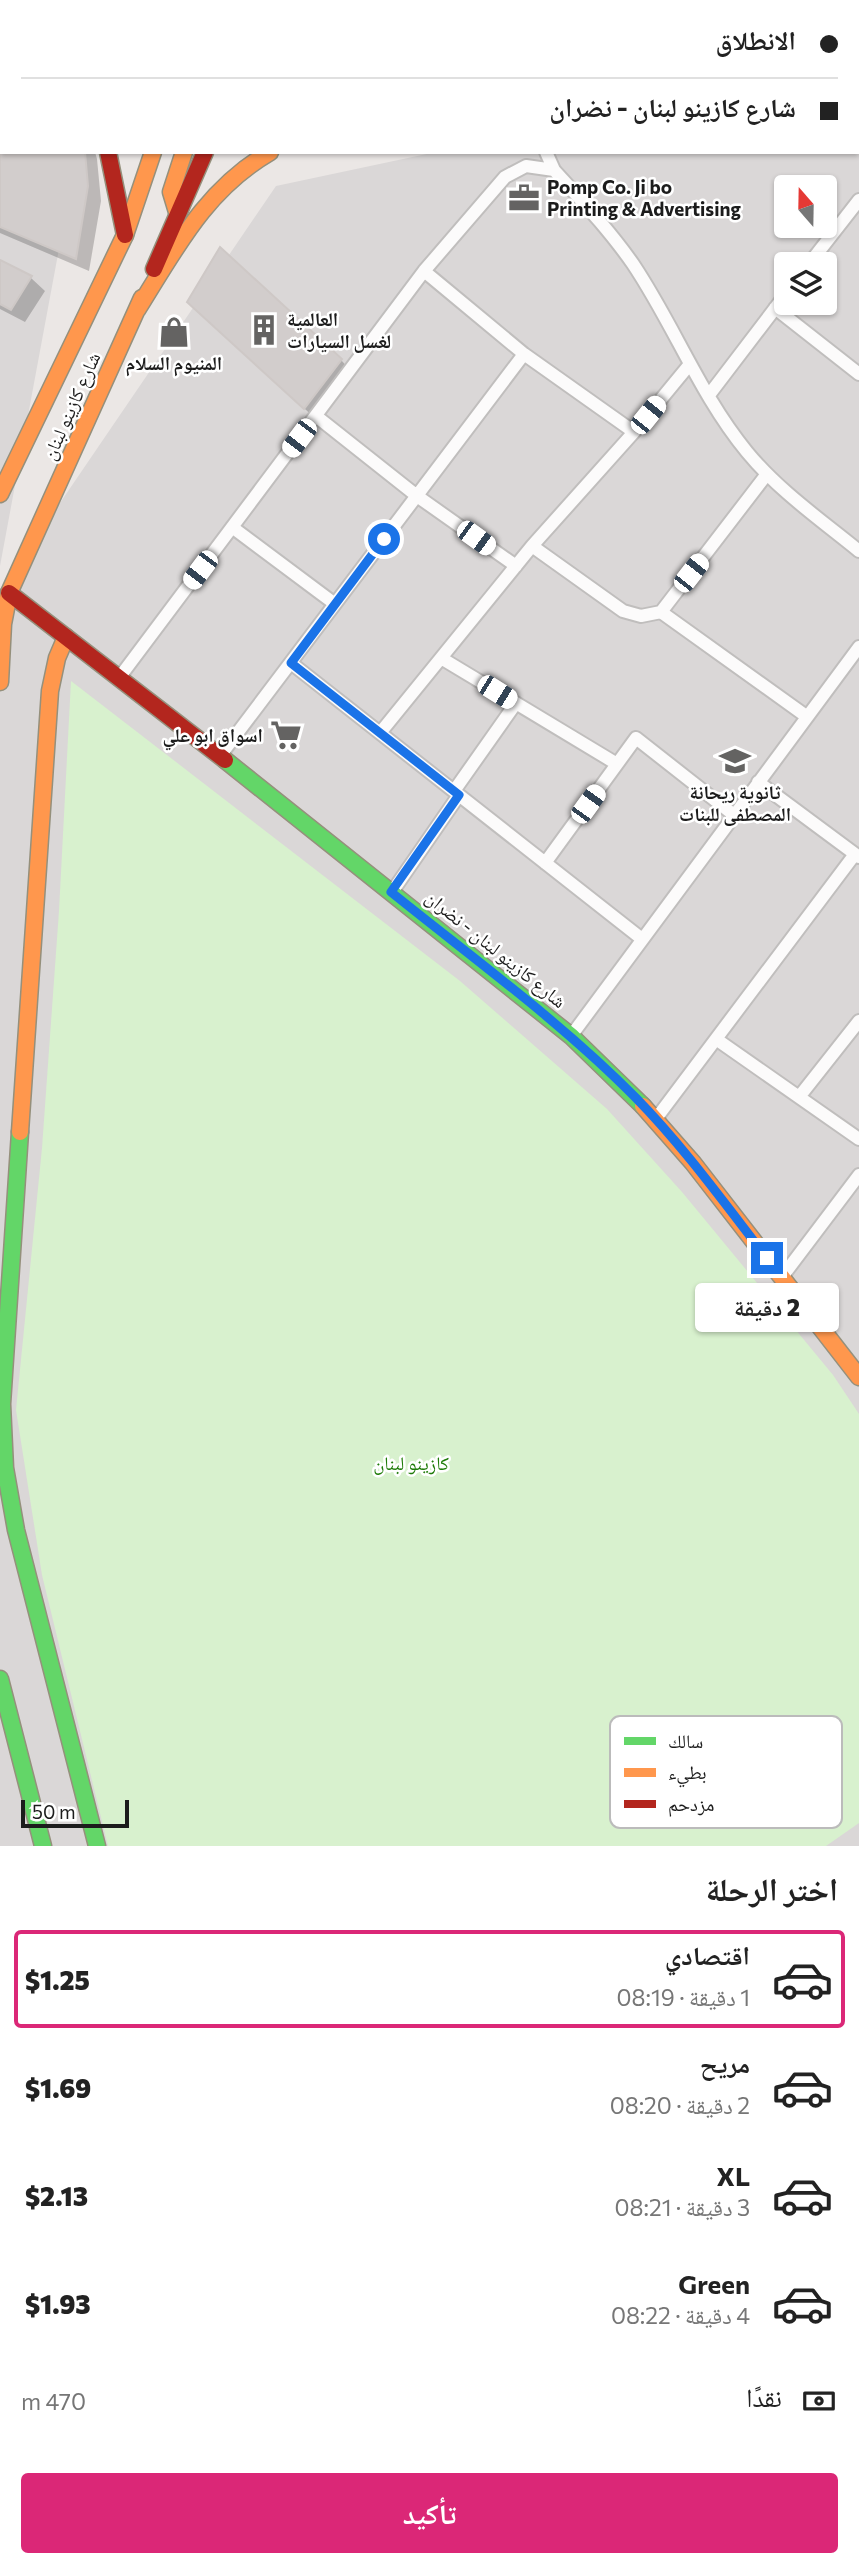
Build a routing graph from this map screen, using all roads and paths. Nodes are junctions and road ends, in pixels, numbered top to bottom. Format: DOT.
graph roads {
  1 [pos="108,154"];
  2 [pos="152,154"];
  3 [pos="183,154"];
  4 [pos="204,154"];
  5 [pos="267,154"];
  6 [pos="547,154"];
  7 [pos="554,170"];
  8 [pos="859,200"];
  9 [pos="177,212"];
  10 [pos="125,235"];
  11 [pos="818,252"];
  12 [pos="424,271"];
  13 [pos="774,309"];
  14 [pos="137,310"];
  15 [pos="784,315"];
  16 [pos="524,354"];
  17 [pos="690,364"];
  18 [pos="859,374"];
  19 [pos="709,395"];
  20 [pos="316,416"];
  21 [pos="634,432"];
  22 [pos="767,474"];
  23 [pos="1,487"];
  24 [pos="417,496"];
  25 [pos="232,527"];
  26 [pos="532,546"];
  27 [pos="859,551"];
  28 [pos="516,566"];
  29 [pos="9,593"];
  30 [pos="335,604"];
  31 [pos="661,612"];
  32 [pos="66,637"];
  33 [pos="859,647"];
  34 [pos="441,658"];
  35 [pos="291,663"];
  36 [pos="119,678"];
  37 [pos="0,682"];
  38 [pos="516,703"];
  39 [pos="807,716"];
  40 [pos="380,733"];
  41 [pos="220,756"];
  42 [pos="617,764"];
  43 [pos="758,782"];
  44 [pos="456,793"];
  45 [pos="734,815"];
  46 [pos="857,856"];
  47 [pos="545,863"];
  48 [pos="391,892"];
  49 [pos="642,939"];
  50 [pos="859,1021"];
  51 [pos="571,1036"];
  52 [pos="716,1039"];
  53 [pos="799,1097"];
  54 [pos="655,1120"];
  55 [pos="859,1139"];
  56 [pos="0,1141"];
  57 [pos="19,1142"];
  58 [pos="859,1175"];
  59 [pos="782,1278"];
  60 [pos="859,1377"];
  61 [pos="0,1679"];
  62 [pos="43,1846"];
  63 [pos="97,1846"];
  1 -- 10 [label="street"];
  2 -- 10 [label="street, شارع كازينو لبنان"];
  3 -- 9 [label="street"];
  4 -- 9 [label="street, شارع كازينو لبنان"];
  5 -- 14 [label="street"];
  6 -- 7 [label="street"];
  7 -- 12 [label="street"];
  7 -- 17 [label="street"];
  8 -- 11 [label="street"];
  9 -- 14 [label="street, شارع كازينو لبنان"];
  10 -- 23 [label="street, شارع كازينو لبنان"];
  12 -- 16 [label="street"];
  12 -- 20 [label="street"];
  13 -- 19 [label="street"];
  14 -- 29 [label="street, شارع كازينو لبنان"];
  15 -- 18 [label="street"];
  16 -- 21 [label="street"];
  16 -- 24 [label="street"];
  17 -- 19 [label="street"];
  17 -- 21 [label="street"];
  19 -- 22 [label="street"];
  20 -- 24 [label="street"];
  20 -- 25 [label="street"];
  21 -- 26 [label="street"];
  22 -- 27 [label="street"];
  22 -- 31 [label="street"];
  24 -- 28 [label="street"];
  24 -- 30 [label="street"];
  25 -- 30 [label="street"];
  25 -- 36 [label="street"];
  26 -- 28 [label="street"];
  26 -- 31 [label="street"];
  28 -- 34 [label="street"];
  29 -- 32 [label="street, شارع كازينو لبنان - نضران"];
  29 -- 37 [label="street, شارع كازينو لبنان"];
  30 -- 35 [label="street"];
  31 -- 39 [label="street"];
  32 -- 36 [label="street, شارع كازينو لبنان - نضران"];
  32 -- 57 [label="street"];
  33 -- 39 [label="street"];
  34 -- 38 [label="street"];
  34 -- 40 [label="street"];
  35 -- 40 [label="street"];
  35 -- 41 [label="street"];
  36 -- 41 [label="street, شارع كازينو لبنان - نضران"];
  38 -- 42 [label="street"];
  38 -- 44 [label="street"];
  39 -- 43 [label="street"];
  40 -- 44 [label="street"];
  41 -- 48 [label="street, شارع كازينو لبنان - نضران"];
  42 -- 45 [label="street"];
  42 -- 47 [label="street"];
  43 -- 45 [label="street"];
  43 -- 46 [label="street"];
  44 -- 47 [label="street"];
  44 -- 48 [label="street"];
  45 -- 49 [label="street"];
  46 -- 52 [label="street"];
  47 -- 49 [label="street"];
  48 -- 51 [label="street, شارع كازينو لبنان - نضران"];
  49 -- 51 [label="street"];
  50 -- 53 [label="street"];
  51 -- 54 [label="street, شارع كازينو لبنان - نضران"];
  52 -- 53 [label="street"];
  52 -- 54 [label="street"];
  53 -- 55 [label="street"];
  54 -- 59 [label="street, شارع كازينو لبنان - نضران"];
  56 -- 57 [label="street"];
  57 -- 63 [label="street"];
  58 -- 59 [label="street"];
  59 -- 60 [label="street, شارع كازينو لبنان - نضران"];
  61 -- 62 [label="street"];
}
